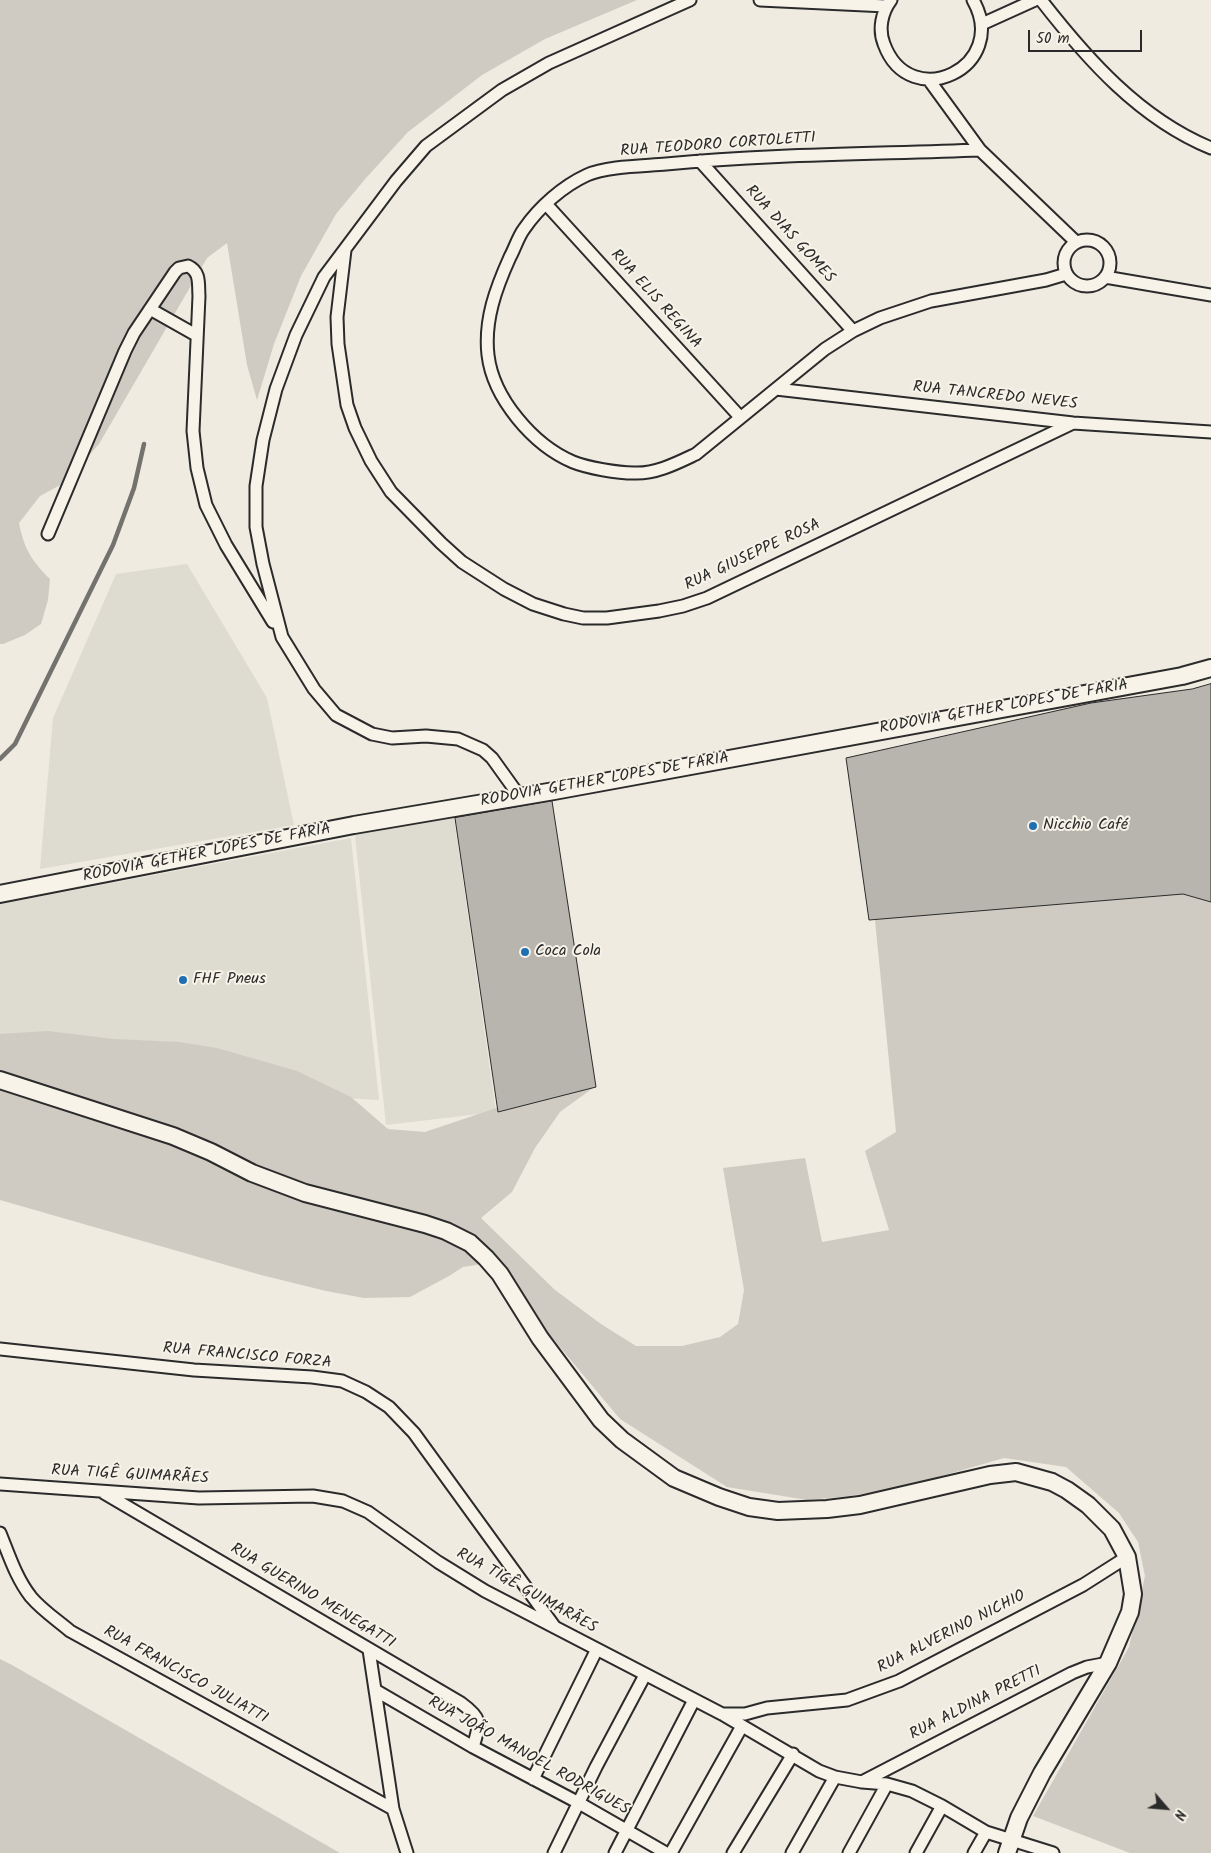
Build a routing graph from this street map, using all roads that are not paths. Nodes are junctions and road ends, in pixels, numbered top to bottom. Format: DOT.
graph roads {
  1 [pos="690,0"];
  2 [pos="760,0"];
  3 [pos="973,0"];
  4 [pos="1035,0"];
  5 [pos="1041,0"];
  6 [pos="889,3"];
  7 [pos="982,24"];
  8 [pos="929,80"];
  9 [pos="1211,148"];
  10 [pos="980,150"];
  11 [pos="700,161"];
  12 [pos="546,204"];
  13 [pos="1076,242"];
  14 [pos="346,248"];
  15 [pos="1066,274"];
  16 [pos="1105,277"];
  17 [pos="1211,295"];
  18 [pos="150,309"];
  19 [pos="853,331"];
  20 [pos="196,335"];
  21 [pos="776,389"];
  22 [pos="740,417"];
  23 [pos="1073,423"];
  24 [pos="1211,432"];
  25 [pos="48,534"];
  26 [pos="282,637"];
  27 [pos="1211,668"];
  28 [pos="520,797"];
  29 [pos="0,894"];
  30 [pos="0,1080"];
  31 [pos="0,1349"];
  32 [pos="0,1484"];
  33 [pos="102,1492"];
  34 [pos="0,1533"];
  35 [pos="1127,1557"];
  36 [pos="556,1627"];
  37 [pos="597,1649"];
  38 [pos="369,1650"];
  39 [pos="1108,1663"];
  40 [pos="645,1674"];
  41 [pos="375,1690"];
  42 [pos="694,1700"];
  43 [pos="722,1714"];
  44 [pos="742,1726"];
  45 [pos="472,1747"];
  46 [pos="793,1754"];
  47 [pos="834,1777"];
  48 [pos="532,1780"];
  49 [pos="862,1782"];
  50 [pos="887,1784"];
  51 [pos="579,1803"];
  52 [pos="942,1806"];
  53 [pos="393,1809"];
  54 [pos="628,1831"];
  55 [pos="986,1832"];
  56 [pos="1009,1846"];
  57 [pos="407,1853"];
  58 [pos="554,1853"];
  59 [pos="615,1853"];
  60 [pos="666,1853"];
  61 [pos="671,1853"];
  62 [pos="733,1853"];
  63 [pos="792,1853"];
  64 [pos="849,1853"];
  65 [pos="916,1853"];
  66 [pos="974,1853"];
  67 [pos="1053,1853"];
  1 -- 14 [label="street"];
  2 -- 6 [label="street"];
  3 -- 7 [label="street"];
  4 -- 7 [label="street"];
  5 -- 9 [label="street"];
  6 -- 8 [label="street"];
  7 -- 8 [label="street"];
  8 -- 10 [label="street"];
  10 -- 11 [label="street, RUA TEODORO CORTOLETTI"];
  10 -- 13 [label="street"];
  11 -- 12 [label="street, RUA TEODORO CORTOLETTI"];
  11 -- 19 [label="street, RUA DIAS GOMES"];
  12 -- 22 [label="street, RUA ELIS REGINA"];
  12 -- 22 [label="street, RUA TEODORO CORTOLETTI"];
  13 -- 15 [label="street"];
  13 -- 16 [label="street"];
  14 -- 23 [label="street, RUA GIUSEPPE ROSA"];
  14 -- 26 [label="street"];
  15 -- 16 [label="street"];
  15 -- 19 [label="street, RUA TEODORO CORTOLETTI"];
  16 -- 17 [label="street"];
  18 -- 20 [label="street"];
  18 -- 20 [label="street"];
  18 -- 25 [label="street"];
  19 -- 21 [label="street, RUA TEODORO CORTOLETTI"];
  20 -- 26 [label="street"];
  21 -- 22 [label="street, RUA TEODORO CORTOLETTI"];
  21 -- 23 [label="street, RUA TANCREDO NEVES"];
  23 -- 24 [label="street, RUA TANCREDO NEVES"];
  26 -- 28 [label="street"];
  27 -- 28 [label="street, RODOVIA GETHER LOPES DE FARIA"];
  28 -- 29 [label="street, RODOVIA GETHER LOPES DE FARIA"];
  30 -- 35 [label="street"];
  31 -- 36 [label="street, RUA FRANCISCO FORZA"];
  32 -- 33 [label="street, RUA TIGÊ GUIMARÃES"];
  33 -- 36 [label="street, RUA TIGÊ GUIMARÃES"];
  33 -- 38 [label="street, RUA GUERINO MENEGATTI"];
  34 -- 53 [label="street, RUA FRANCISCO JULIATTI"];
  35 -- 39 [label="street"];
  35 -- 43 [label="street, RUA ALVERINO NICHIO"];
  36 -- 37 [label="street, RUA TIGÊ GUIMARÃES"];
  37 -- 40 [label="street, RUA TIGÊ GUIMARÃES"];
  37 -- 48 [label="street"];
  38 -- 41 [label="street"];
  38 -- 45 [label="street, RUA GUERINO MENEGATTI"];
  39 -- 49 [label="street, RUA ALDINA PRETTI"];
  39 -- 56 [label="street"];
  40 -- 42 [label="street, RUA TIGÊ GUIMARÃES"];
  40 -- 51 [label="street"];
  41 -- 45 [label="street, RUA JOÃO MANOEL RODRIGUES"];
  41 -- 53 [label="street"];
  42 -- 43 [label="street, RUA TIGÊ GUIMARÃES"];
  42 -- 54 [label="street"];
  43 -- 44 [label="street, RUA TIGÊ GUIMARÃES"];
  44 -- 46 [label="street, RUA TIGÊ GUIMARÃES"];
  44 -- 61 [label="street"];
  45 -- 48 [label="street, RUA JOÃO MANOEL RODRIGUES"];
  46 -- 47 [label="street, RUA TIGÊ GUIMARÃES"];
  46 -- 62 [label="street"];
  47 -- 49 [label="street, RUA TIGÊ GUIMARÃES"];
  47 -- 63 [label="street"];
  48 -- 51 [label="street, RUA JOÃO MANOEL RODRIGUES"];
  49 -- 50 [label="street, RUA TIGÊ GUIMARÃES"];
  50 -- 52 [label="street, RUA TIGÊ GUIMARÃES"];
  50 -- 64 [label="street"];
  51 -- 54 [label="street, RUA JOÃO MANOEL RODRIGUES"];
  51 -- 58 [label="street"];
  52 -- 55 [label="street, RUA TIGÊ GUIMARÃES"];
  52 -- 65 [label="street"];
  53 -- 57 [label="street"];
  54 -- 59 [label="street"];
  54 -- 60 [label="street, RUA JOÃO MANOEL RODRIGUES"];
  55 -- 56 [label="street, RUA TIGÊ GUIMARÃES"];
  55 -- 66 [label="street"];
  56 -- 67 [label="street, RUA TIGÊ GUIMARÃES"];
}
